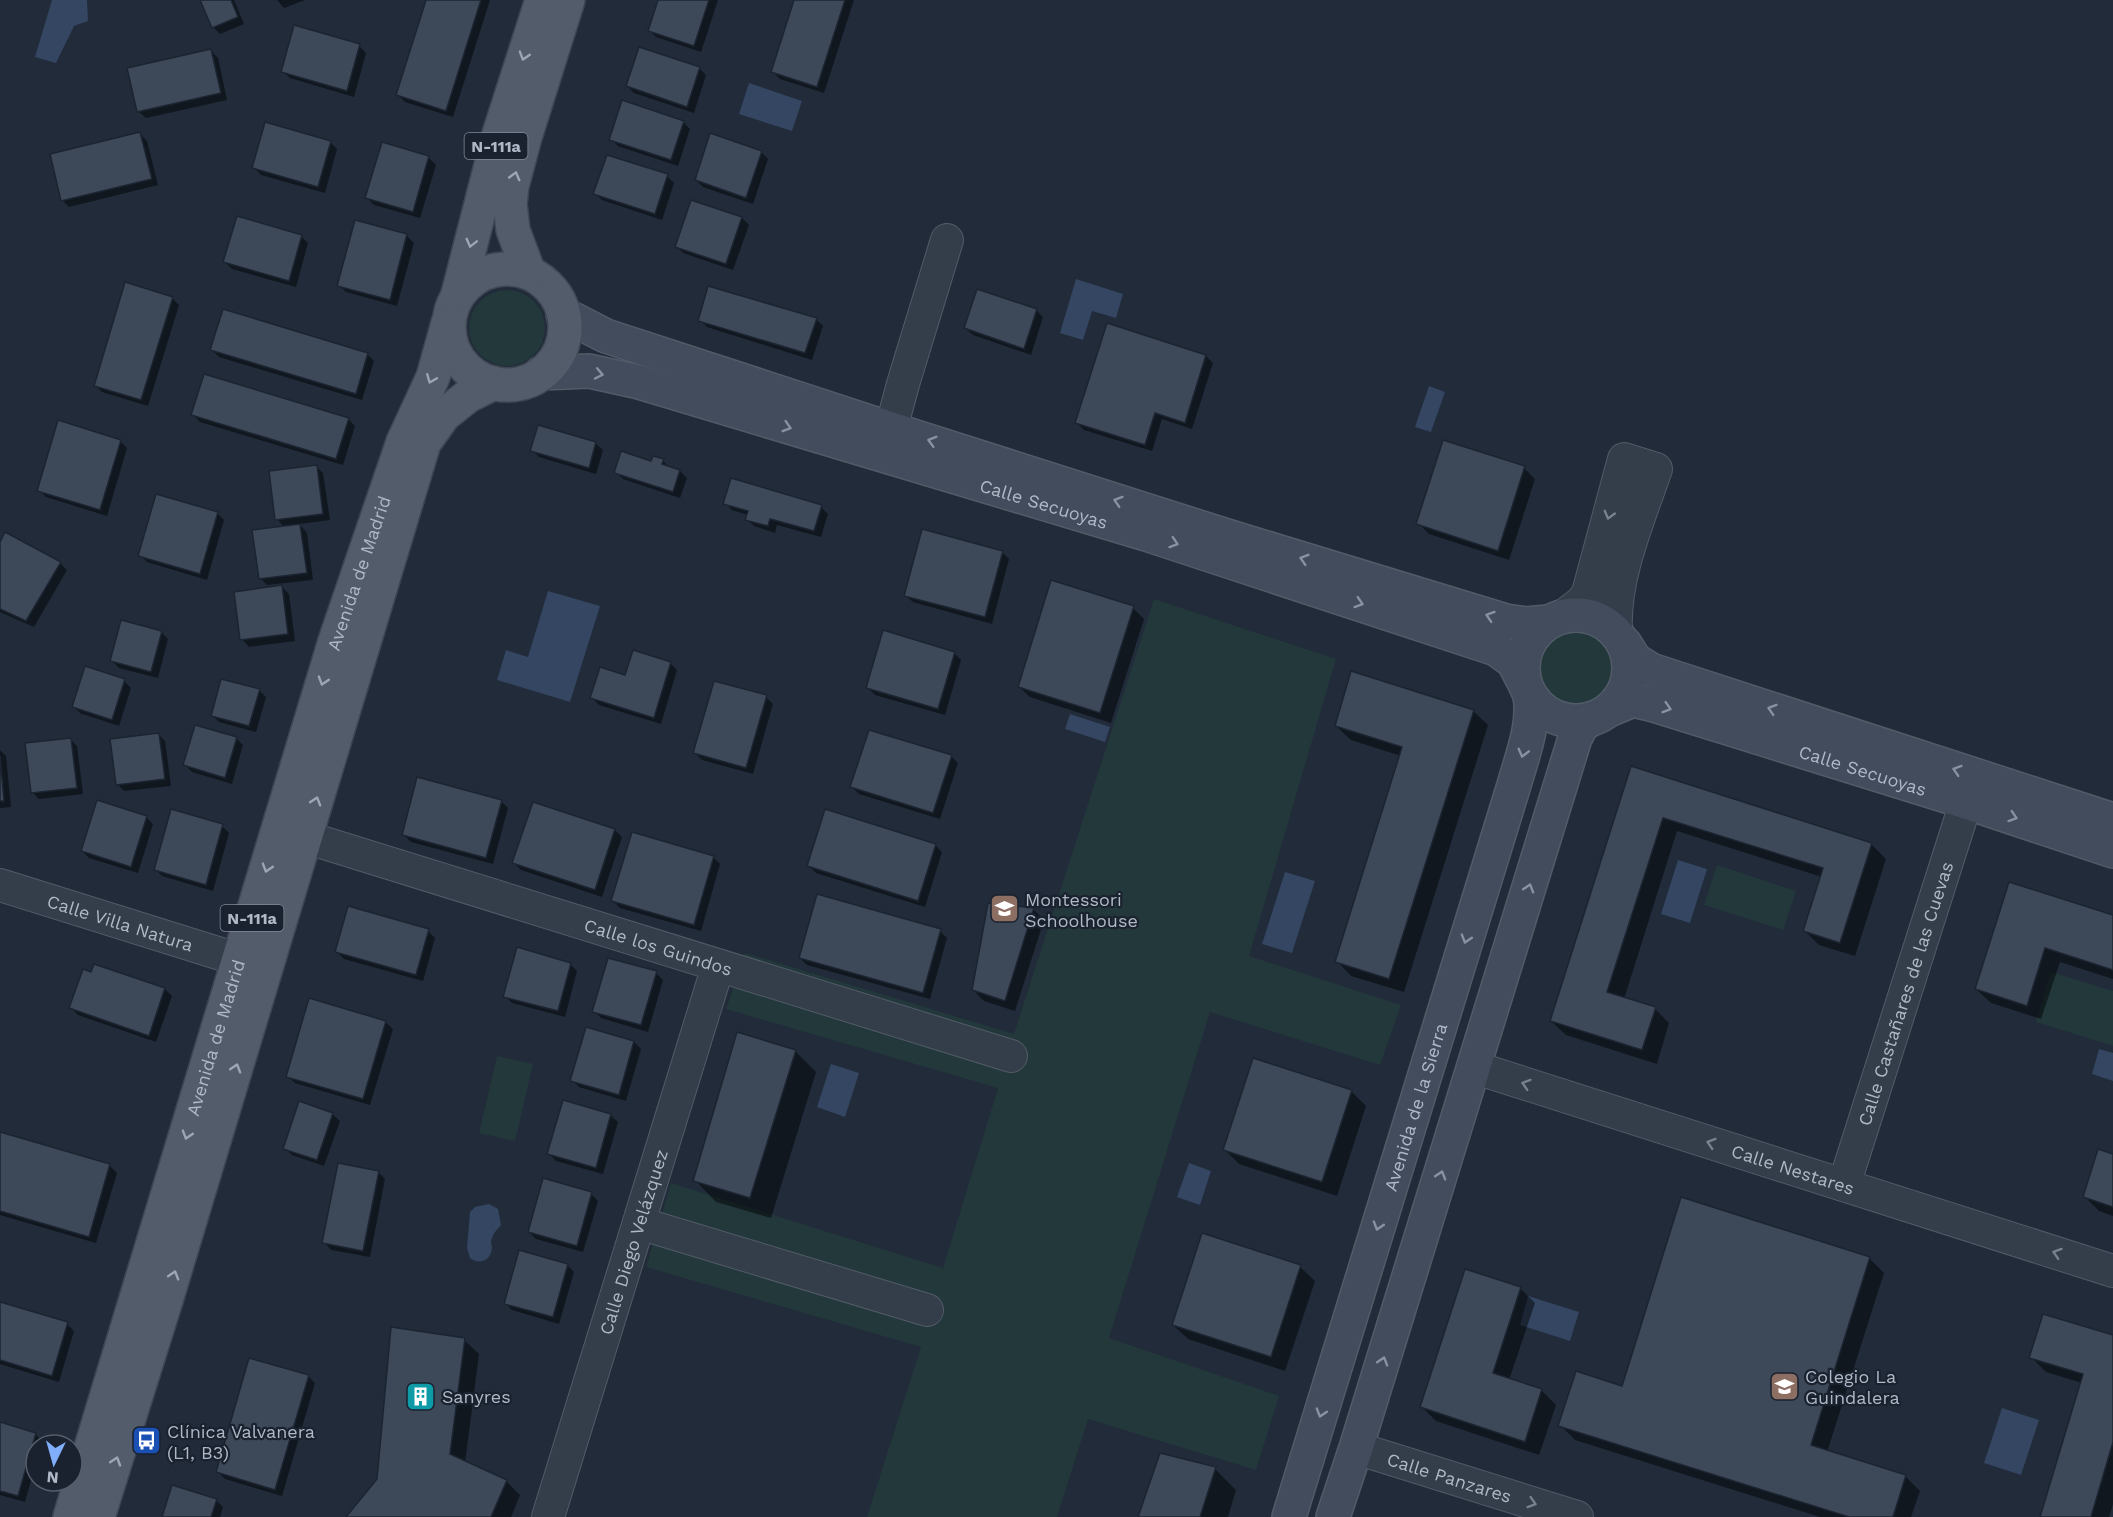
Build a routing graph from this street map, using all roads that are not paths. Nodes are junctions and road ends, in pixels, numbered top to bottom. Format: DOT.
graph roads {
  1 [pos="542,0"];
  2 [pos="568,0"];
  3 [pos="947,240"];
  4 [pos="529,273"];
  5 [pos="453,309"];
  6 [pos="564,314"];
  7 [pos="541,374"];
  8 [pos="494,383"];
  9 [pos="891,429"];
  10 [pos="1556,619"];
  11 [pos="1620,637"];
  12 [pos="1528,690"];
  13 [pos="1601,714"];
  14 [pos="1966,802"];
  15 [pos="2113,820"];
  16 [pos="305,837"];
  17 [pos="2113,850"];
  18 [pos="0,885"];
  19 [pos="240,960"];
  20 [pos="718,966"];
  21 [pos="1011,1056"];
  22 [pos="1473,1067"];
  23 [pos="1844,1185"];
  24 [pos="639,1223"];
  25 [pos="2113,1271"];
  26 [pos="927,1310"];
  27 [pos="1356,1448"];
  28 [pos="70,1517"];
  29 [pos="98,1517"];
  30 [pos="548,1517"];
  31 [pos="1289,1517"];
  32 [pos="1333,1517"];
  33 [pos="1577,1517"];
  1 -- 5 [label="main road, Avenida de Madrid / N-111a, one-way"];
  4 -- 2 [label="main road, N-111a, one-way"];
  3 -- 9 [label="street"];
  4 -- 5 [label="main road"];
  4 -- 6 [label="main road"];
  5 -- 8 [label="main road, N-111a"];
  5 -- 19 [label="main road, Avenida de Madrid / N-111a, one-way"];
  6 -- 7 [label="main road"];
  6 -- 9 [label="main road, Calle Secuoyas"];
  7 -- 8 [label="main road, N-111a"];
  7 -- 12 [label="main road, Calle Secuoyas, one-way"];
  16 -- 8 [label="main road, Avenida de Madrid / N-111a, one-way"];
  10 -- 9 [label="main road, Calle Secuoyas, one-way"];
  10 -- 11 [label="main road"];
  11 -- 10 [label="street, one-way"];
  10 -- 12 [label="main road"];
  11 -- 13 [label="main road"];
  15 -- 11 [label="main road, Calle Secuoyas, one-way"];
  12 -- 13 [label="main road"];
  12 -- 31 [label="main road, Avenida de la Sierra, one-way"];
  13 -- 14 [label="main road, Calle Secuoyas, one-way"];
  22 -- 13 [label="main road, one-way"];
  14 -- 17 [label="main road, Calle Secuoyas, one-way"];
  14 -- 23 [label="street, Calle Castañares de las Cuevas"];
  16 -- 20 [label="street, Calle los Guindos"];
  29 -- 16 [label="main road, Avenida de Madrid / N-111a, one-way"];
  18 -- 19 [label="street, Calle Villa Natura"];
  19 -- 28 [label="main road, Avenida de Madrid / N-111a, one-way"];
  20 -- 21 [label="street, Calle los Guindos"];
  20 -- 24 [label="street, Calle Diego Velázquez"];
  23 -- 22 [label="street, Calle Nestares, one-way"];
  27 -- 22 [label="main road, one-way"];
  25 -- 23 [label="street, Calle Nestares, one-way"];
  24 -- 26 [label="street"];
  24 -- 30 [label="street, Calle Diego Velázquez"];
  27 -- 32 [label="main road"];
  27 -- 33 [label="street, Calle Panzares, one-way"];
}
